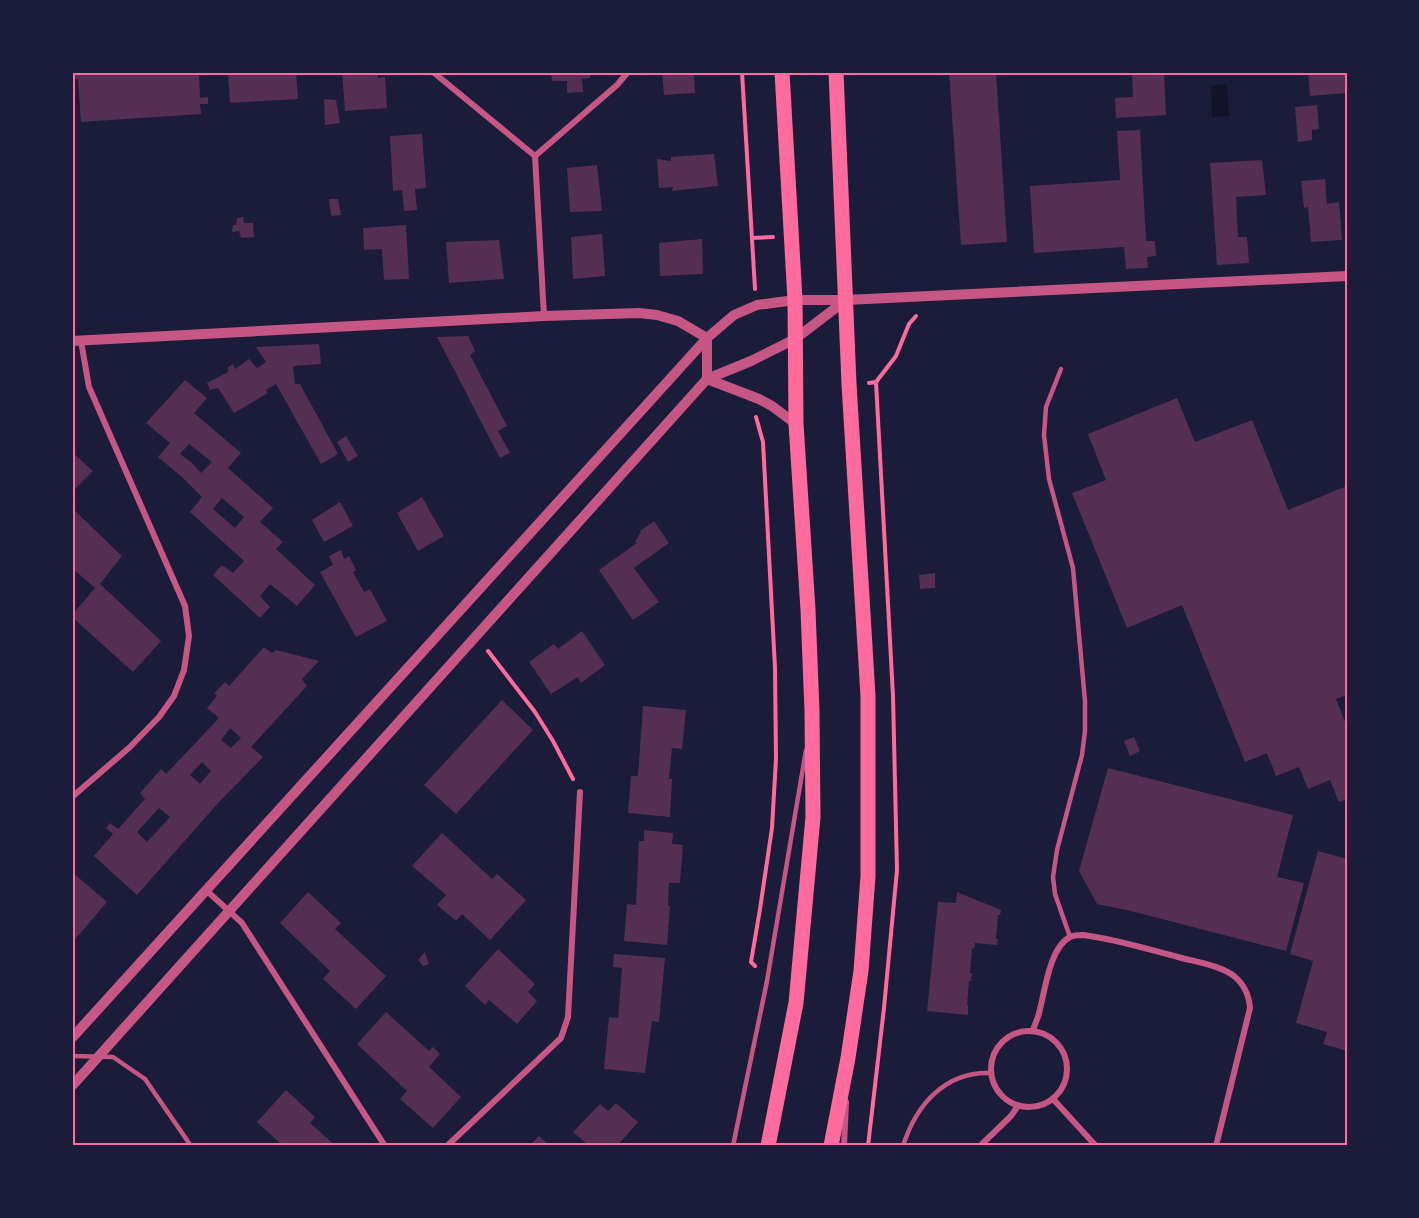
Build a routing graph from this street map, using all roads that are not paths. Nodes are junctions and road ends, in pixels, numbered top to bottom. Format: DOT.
graph roads {
  1 [pos="433,72"];
  2 [pos="628,72"];
  3 [pos="782,72"];
  4 [pos="836,72"];
  5 [pos="536,156"];
  6 [pos="1347,276"];
  7 [pos="795,300"];
  8 [pos="846,300"];
  9 [pos="544,316"];
  10 [pos="707,338"];
  11 [pos="795,339"];
  12 [pos="77,341"];
  13 [pos="1062,369"];
  14 [pos="707,379"];
  15 [pos="796,424"];
  16 [pos="812,711"];
  17 [pos="580,792"];
  18 [pos="72,797"];
  19 [pos="206,890"];
  20 [pos="230,911"];
  21 [pos="1070,937"];
  22 [pos="1033,1030"];
  23 [pos="72,1038"];
  24 [pos="72,1056"];
  25 [pos="98,1057"];
  26 [pos="848,1058"];
  27 [pos="991,1073"];
  28 [pos="72,1086"];
  29 [pos="1053,1099"];
  30 [pos="1018,1106"];
  31 [pos="191,1146"];
  32 [pos="385,1146"];
  33 [pos="447,1146"];
  34 [pos="733,1146"];
  35 [pos="768,1146"];
  36 [pos="831,1146"];
  37 [pos="844,1146"];
  38 [pos="903,1146"];
  39 [pos="980,1146"];
  40 [pos="1096,1146"];
  41 [pos="1216,1146"];
  1 -- 5 [label="street"];
  2 -- 5 [label="street"];
  3 -- 7 [label="main road"];
  4 -- 8 [label="main road"];
  5 -- 9 [label="street"];
  6 -- 8 [label="street"];
  7 -- 8 [label="street"];
  7 -- 10 [label="street"];
  7 -- 11 [label="main road"];
  8 -- 11 [label="street"];
  8 -- 26 [label="main road"];
  9 -- 10 [label="street"];
  9 -- 12 [label="street"];
  10 -- 14 [label="street"];
  10 -- 19 [label="street"];
  11 -- 14 [label="street"];
  11 -- 15 [label="main road"];
  12 -- 18 [label="street"];
  13 -- 21 [label="lane"];
  14 -- 15 [label="street"];
  14 -- 20 [label="street"];
  15 -- 16 [label="main road"];
  16 -- 34 [label="lane"];
  16 -- 35 [label="main road"];
  17 -- 33 [label="street"];
  19 -- 20 [label="street"];
  19 -- 23 [label="street"];
  20 -- 25 [label="street"];
  20 -- 32 [label="street"];
  21 -- 22 [label="street"];
  21 -- 41 [label="street"];
  22 -- 27 [label="street"];
  22 -- 29 [label="street"];
  24 -- 25 [label="lane"];
  25 -- 28 [label="street"];
  25 -- 31 [label="lane"];
  26 -- 36 [label="main road"];
  26 -- 37 [label="street"];
  27 -- 30 [label="street"];
  27 -- 38 [label="lane"];
  29 -- 30 [label="street"];
  29 -- 40 [label="street"];
  30 -- 39 [label="street"];
}
